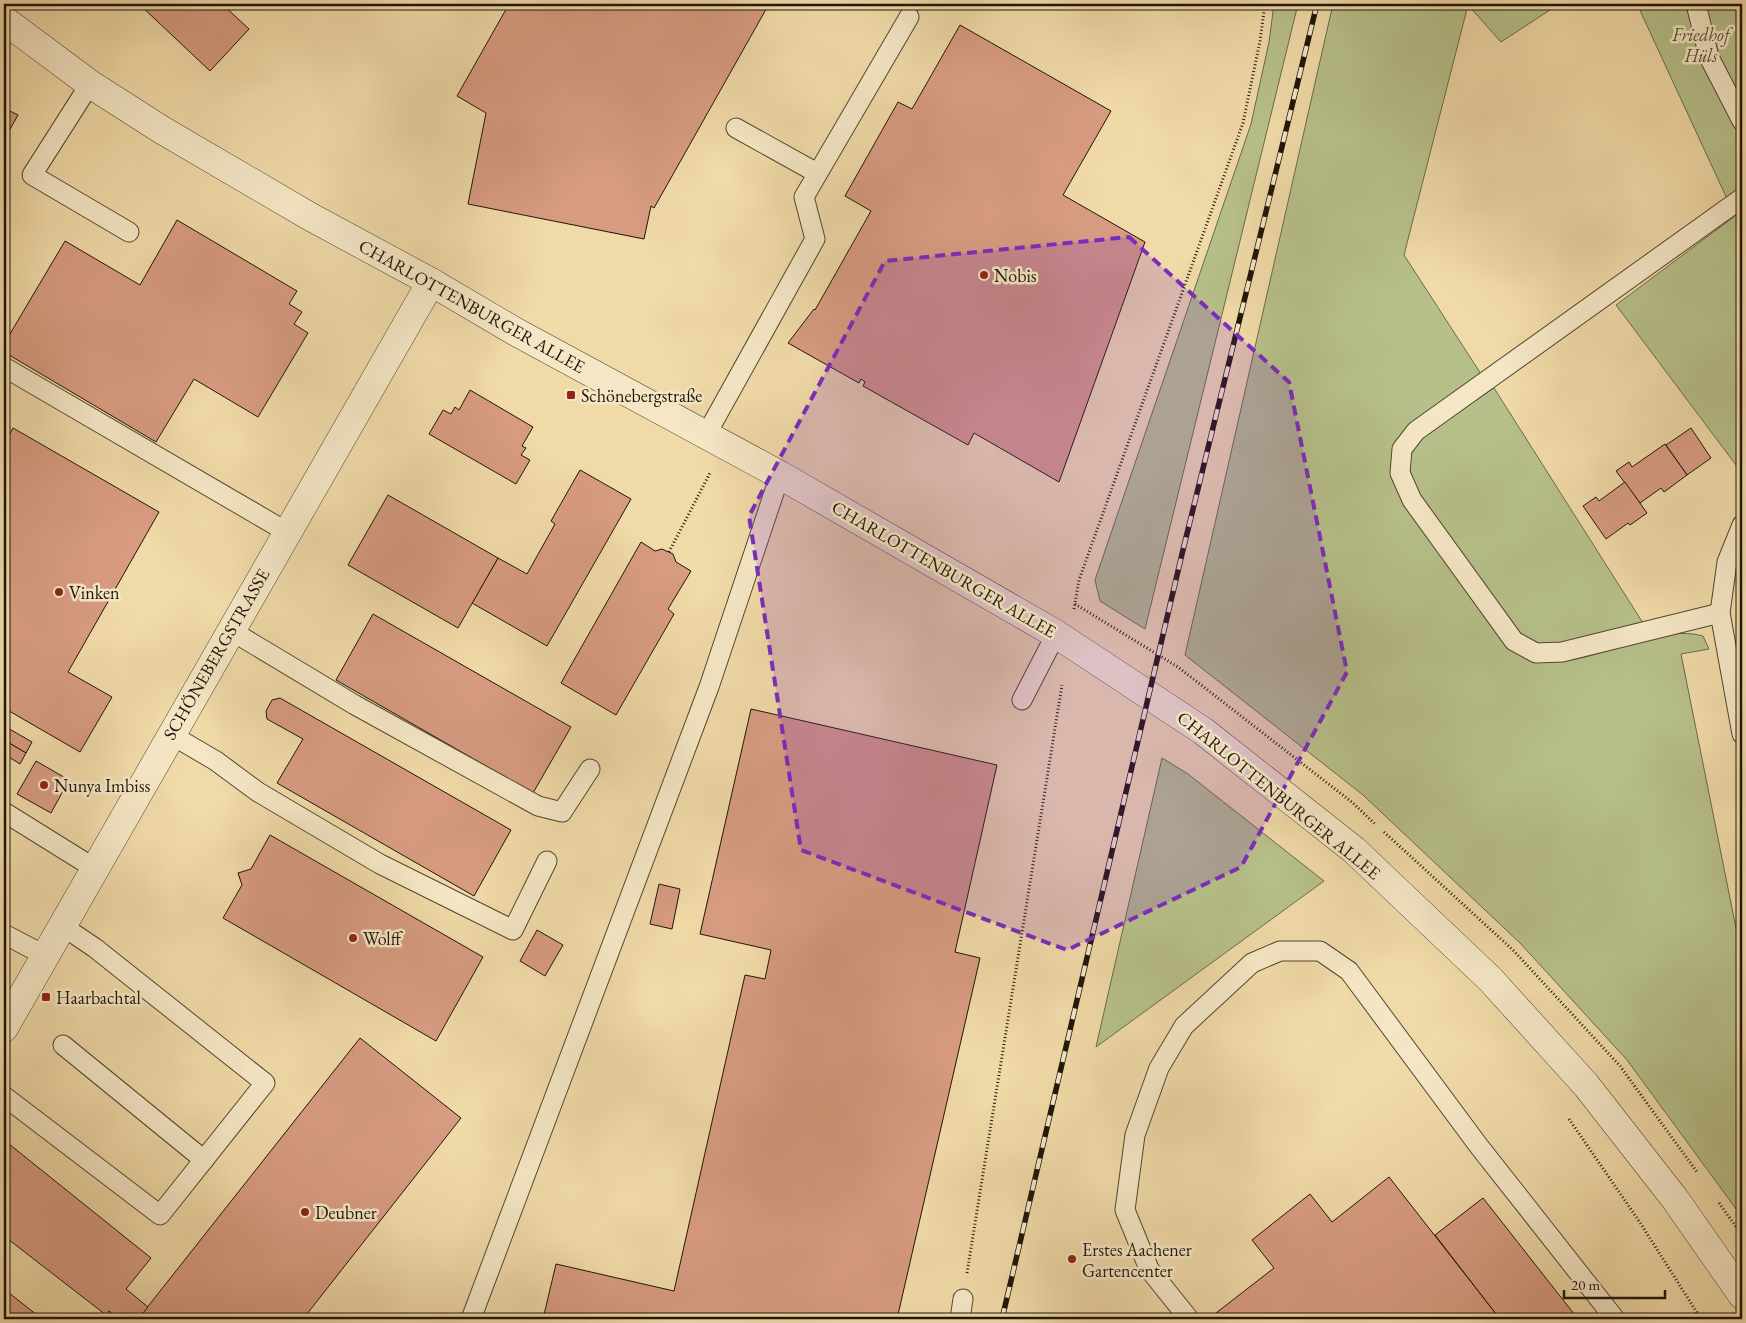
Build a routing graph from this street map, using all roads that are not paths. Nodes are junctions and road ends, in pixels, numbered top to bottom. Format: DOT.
graph roads {
  1 [pos="1696,4"];
  2 [pos="909,17"];
  3 [pos="4,20"];
  4 [pos="90,84"];
  5 [pos="1742,121"];
  6 [pos="736,128"];
  7 [pos="817,173"];
  8 [pos="1742,198"];
  9 [pos="129,232"];
  10 [pos="431,282"];
  11 [pos="4,367"];
  12 [pos="715,440"];
  13 [pos="780,475"];
  14 [pos="1742,525"];
  15 [pos="287,532"];
  16 [pos="1720,613"];
  17 [pos="230,630"];
  18 [pos="1062,638"];
  19 [pos="1022,700"];
  20 [pos="170,734"];
  21 [pos="1742,734"];
  22 [pos="590,769"];
  23 [pos="4,812"];
  24 [pos="547,861"];
  25 [pos="94,868"];
  26 [pos="61,925"];
  27 [pos="4,934"];
  28 [pos="44,955"];
  29 [pos="4,1028"];
  30 [pos="63,1044"];
  31 [pos="4,1096"];
  32 [pos="204,1160"];
  33 [pos="1742,1295"];
  34 [pos="963,1299"];
  35 [pos="471,1319"];
  36 [pos="960,1319"];
  37 [pos="1189,1319"];
  38 [pos="1614,1319"];
  1 -- 5 [label="lane"];
  2 -- 7 [label="lane"];
  3 -- 4 [label="street, CHARLOTTENBURGER ALLEE"];
  4 -- 9 [label="lane"];
  4 -- 10 [label="street, CHARLOTTENBURGER ALLEE"];
  6 -- 7 [label="lane"];
  7 -- 12 [label="lane"];
  8 -- 16 [label="lane"];
  10 -- 12 [label="street, CHARLOTTENBURGER ALLEE"];
  10 -- 15 [label="street, SCHÖNEBERGSTRASSE"];
  11 -- 15 [label="lane"];
  12 -- 13 [label="street, CHARLOTTENBURGER ALLEE"];
  13 -- 18 [label="street, CHARLOTTENBURGER ALLEE"];
  13 -- 35 [label="lane"];
  14 -- 16 [label="lane"];
  15 -- 17 [label="street, SCHÖNEBERGSTRASSE"];
  16 -- 21 [label="lane"];
  17 -- 20 [label="street, SCHÖNEBERGSTRASSE"];
  17 -- 22 [label="lane"];
  18 -- 19 [label="lane"];
  18 -- 33 [label="street, CHARLOTTENBURGER ALLEE"];
  20 -- 24 [label="lane"];
  20 -- 25 [label="street, SCHÖNEBERGSTRASSE"];
  23 -- 25 [label="lane"];
  25 -- 26 [label="street, SCHÖNEBERGSTRASSE"];
  26 -- 28 [label="street, SCHÖNEBERGSTRASSE"];
  26 -- 32 [label="lane"];
  27 -- 28 [label="lane"];
  28 -- 29 [label="street, SCHÖNEBERGSTRASSE"];
  30 -- 32 [label="lane"];
  31 -- 32 [label="lane"];
  34 -- 36 [label="lane"];
  37 -- 38 [label="lane"];
}
